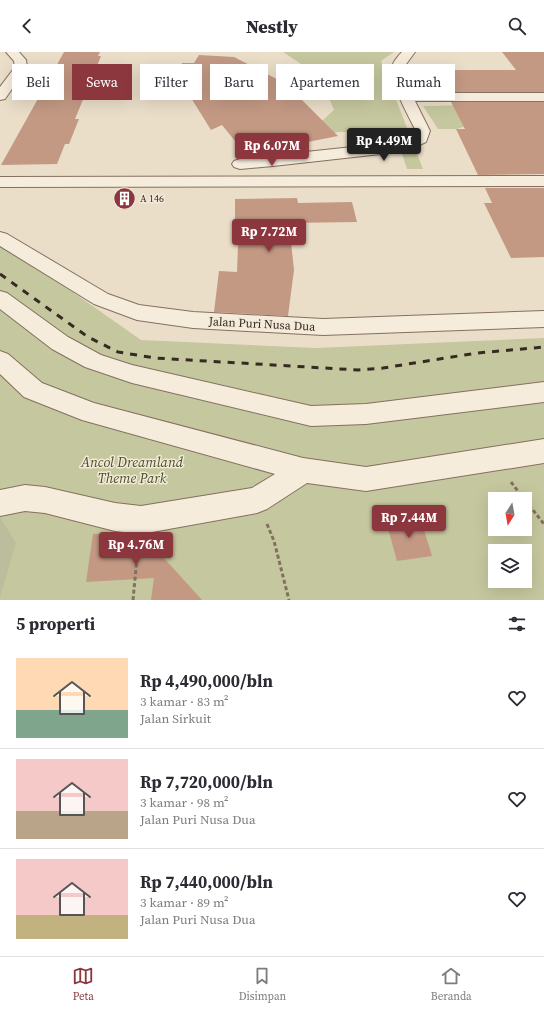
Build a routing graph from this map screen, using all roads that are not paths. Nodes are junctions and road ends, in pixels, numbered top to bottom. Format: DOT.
graph roads {
  1 [pos="12,52"];
  2 [pos="409,52"];
  3 [pos="400,64"];
  4 [pos="0,96"];
  5 [pos="544,96"];
  6 [pos="455,97"];
  7 [pos="408,100"];
  8 [pos="240,164"];
  9 [pos="544,181"];
  10 [pos="0,182"];
  11 [pos="0,238"];
  12 [pos="0,298"];
  13 [pos="544,319"];
  14 [pos="0,360"];
  15 [pos="544,392"];
  16 [pos="544,451"];
  17 [pos="303,470"];
  18 [pos="0,503"];
  1 -- 4 [label="street"];
  2 -- 3 [label="street"];
  5 -- 6 [label="street"];
  7 -- 8 [label="street"];
  9 -- 10 [label="street"];
  11 -- 13 [label="street, Jalan Puri Nusa Dua"];
  12 -- 15 [label="street"];
  14 -- 17 [label="street"];
  16 -- 17 [label="street"];
  17 -- 18 [label="street"];
}
